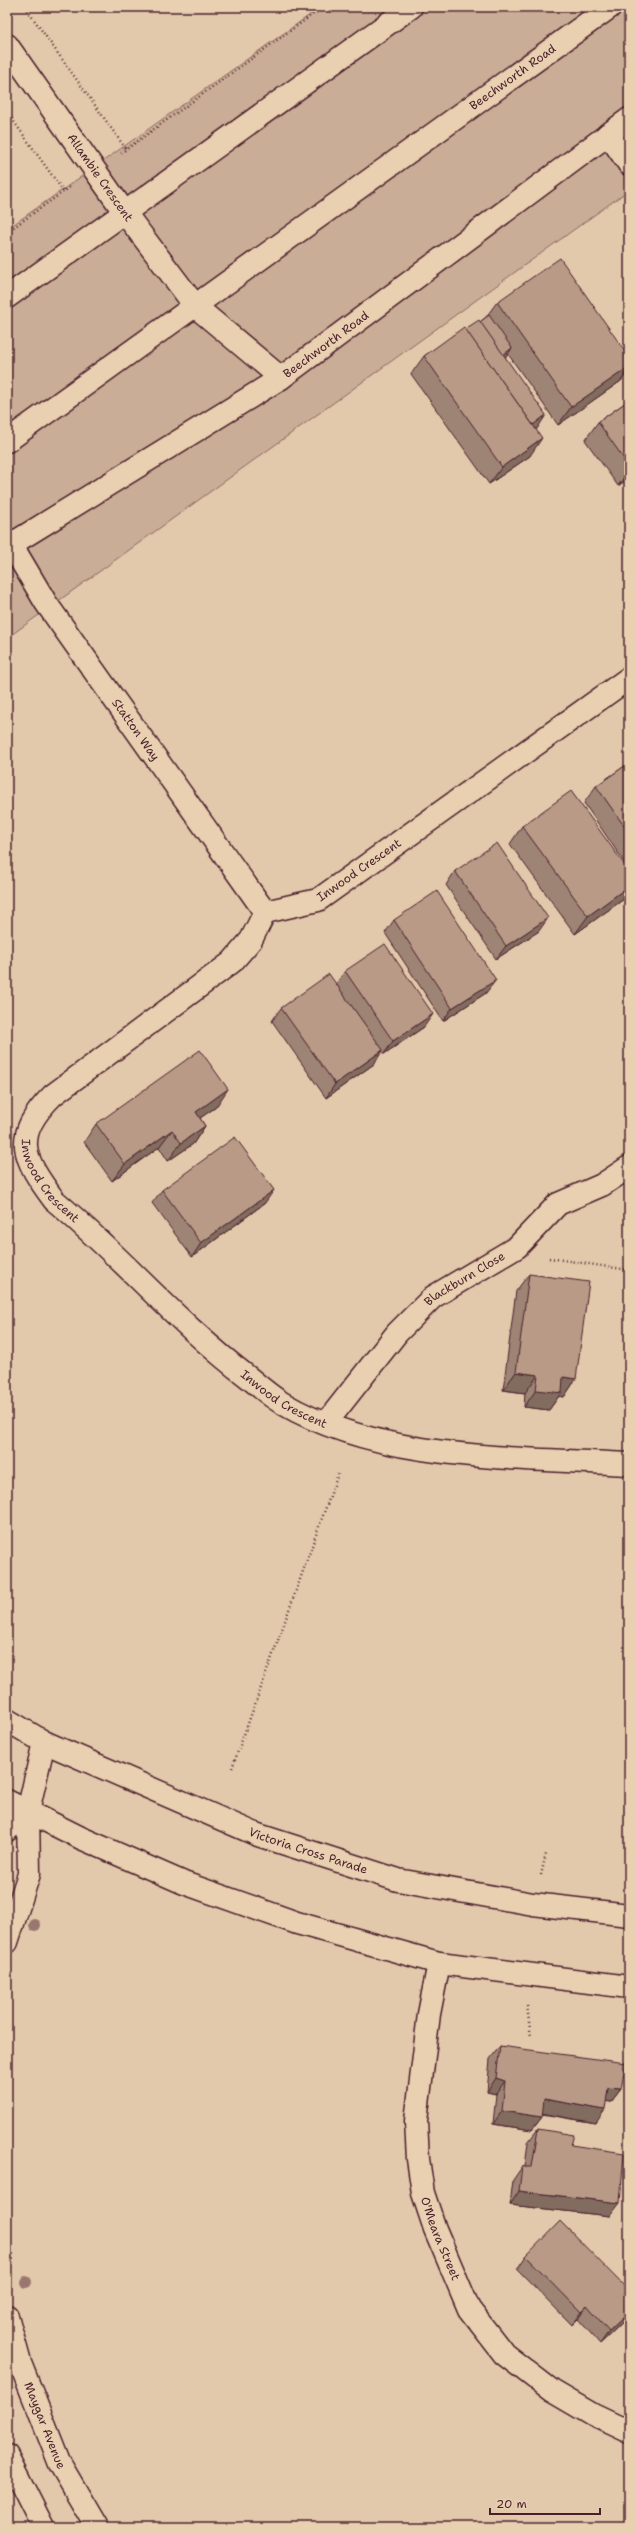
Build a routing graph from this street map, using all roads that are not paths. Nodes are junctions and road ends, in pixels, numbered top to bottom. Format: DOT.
graph roads {
  1 [pos="411,7"];
  2 [pos="610,7"];
  3 [pos="7,45"];
  4 [pos="629,119"];
  5 [pos="608,134"];
  6 [pos="629,164"];
  7 [pos="125,213"];
  8 [pos="7,297"];
  9 [pos="196,307"];
  10 [pos="281,378"];
  11 [pos="7,441"];
  12 [pos="9,546"];
  13 [pos="629,678"];
  14 [pos="265,912"];
  15 [pos="629,1166"];
  16 [pos="326,1423"];
  17 [pos="629,1464"];
  18 [pos="7,1720"];
  19 [pos="44,1742"];
  20 [pos="7,1801"];
  21 [pos="28,1811"];
  22 [pos="7,1830"];
  23 [pos="629,1915"];
  24 [pos="7,1942"];
  25 [pos="439,1963"];
  26 [pos="629,1987"];
  27 [pos="7,2316"];
  28 [pos="629,2432"];
  29 [pos="7,2456"];
  30 [pos="43,2527"];
  31 [pos="98,2527"];
  1 -- 7 [label="street"];
  2 -- 9 [label="street, Beechworth Road"];
  3 -- 7 [label="street, Allambie Crescent"];
  4 -- 5 [label="street, Beechworth Road"];
  5 -- 6 [label="street"];
  5 -- 10 [label="street, Beechworth Road"];
  7 -- 8 [label="street"];
  7 -- 9 [label="street, Allambie Crescent"];
  9 -- 10 [label="street, Allambie Crescent"];
  9 -- 11 [label="street, Beechworth Road"];
  10 -- 12 [label="street, Beechworth Road"];
  12 -- 14 [label="street, Statton Way"];
  13 -- 14 [label="street, Inwood Crescent"];
  14 -- 16 [label="street, Inwood Crescent"];
  15 -- 16 [label="street, Blackburn Close"];
  16 -- 17 [label="street, Inwood Crescent"];
  18 -- 19 [label="street, Victoria Cross Parade"];
  19 -- 21 [label="street"];
  19 -- 23 [label="street, Victoria Cross Parade"];
  20 -- 21 [label="street"];
  21 -- 22 [label="street"];
  21 -- 24 [label="street"];
  21 -- 25 [label="street"];
  25 -- 26 [label="street"];
  25 -- 28 [label="street, O'Meara Street"];
  27 -- 31 [label="street, Maygar Avenue"];
  29 -- 30 [label="street"];
}
